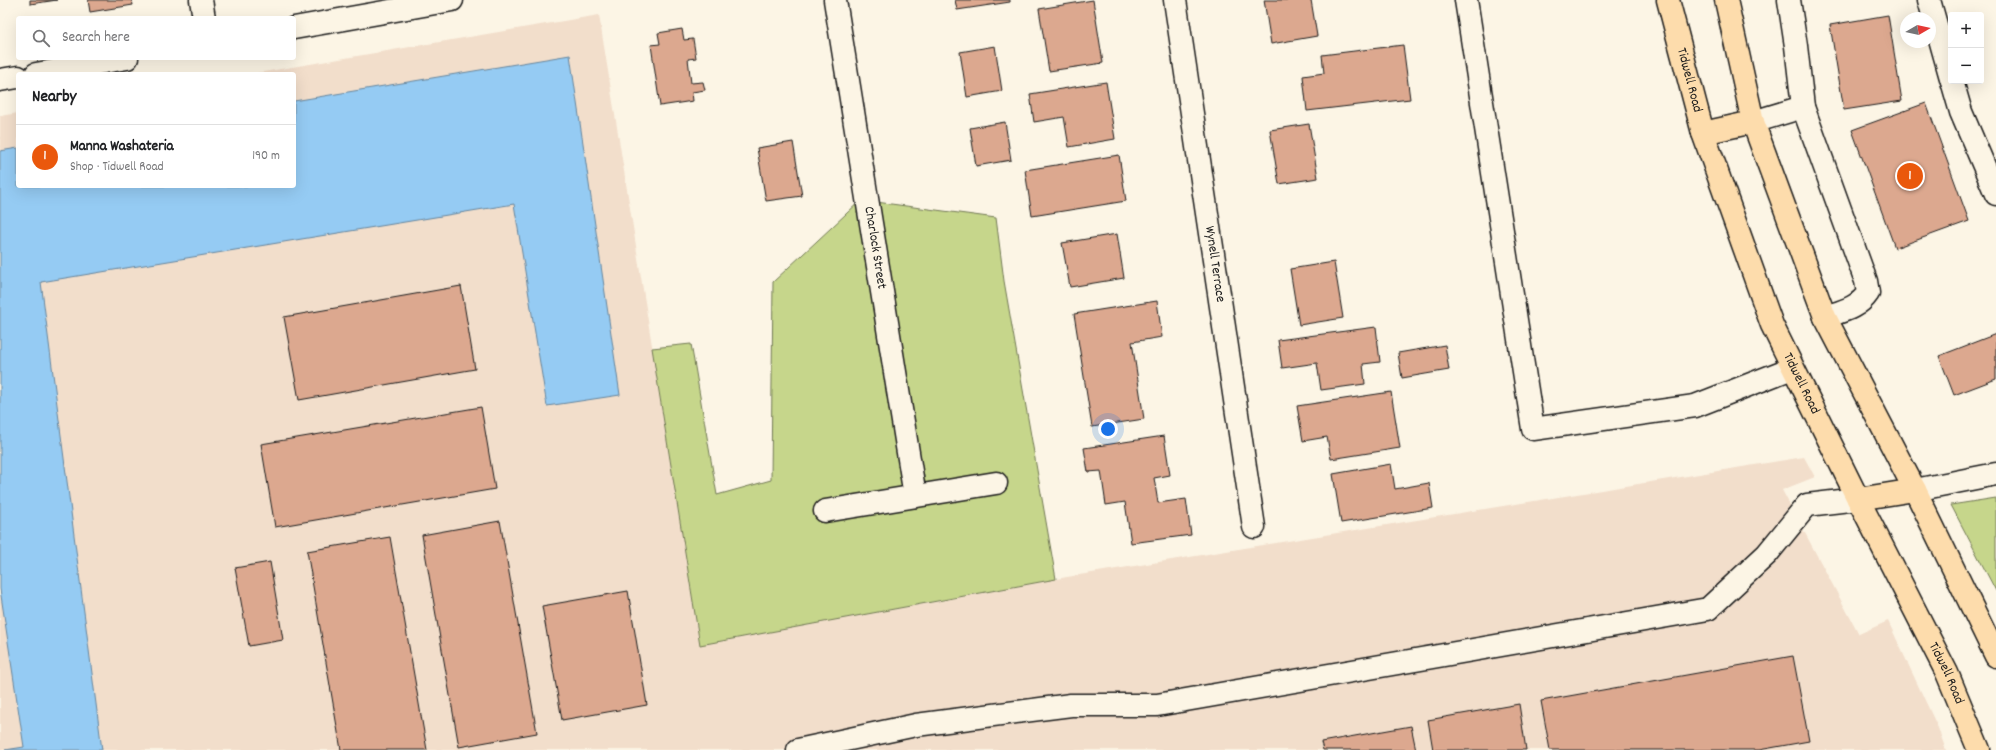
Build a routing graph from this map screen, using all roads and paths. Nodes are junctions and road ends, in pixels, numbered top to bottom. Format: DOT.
graph roads {
  1 [pos="201,0"];
  2 [pos="452,0"];
  3 [pos="835,0"];
  4 [pos="1175,0"];
  5 [pos="1466,0"];
  6 [pos="1668,0"];
  7 [pos="1726,0"];
  8 [pos="1789,0"];
  9 [pos="1929,0"];
  10 [pos="204,16"];
  11 [pos="296,28"];
  12 [pos="116,60"];
  13 [pos="1948,69"];
  14 [pos="47,72"];
  15 [pos="16,77"];
  16 [pos="0,80"];
  17 [pos="1952,84"];
  18 [pos="1803,107"];
  19 [pos="1753,122"];
  20 [pos="1702,133"];
  21 [pos="1996,194"];
  22 [pos="1825,317"];
  23 [pos="1792,368"];
  24 [pos="1996,474"];
  25 [pos="996,483"];
  26 [pos="1915,490"];
  27 [pos="915,496"];
  28 [pos="1858,499"];
  29 [pos="825,511"];
  30 [pos="1254,527"];
  31 [pos="1996,656"];
  32 [pos="798,750"];
  33 [pos="1979,750"];
  1 -- 10 [label="street"];
  2 -- 11 [label="street"];
  3 -- 27 [label="street, Charlock Street"];
  4 -- 30 [label="street, Wynell Terrace"];
  5 -- 23 [label="street"];
  6 -- 20 [label="main road, Tidwell Road"];
  7 -- 19 [label="main road"];
  8 -- 18 [label="street"];
  9 -- 13 [label="street"];
  12 -- 14 [label="street"];
  15 -- 16 [label="street"];
  17 -- 21 [label="street"];
  18 -- 19 [label="street"];
  18 -- 22 [label="street"];
  19 -- 20 [label="main road"];
  19 -- 22 [label="main road"];
  20 -- 23 [label="main road, Tidwell Road"];
  22 -- 26 [label="main road"];
  23 -- 28 [label="main road, Tidwell Road"];
  24 -- 26 [label="street"];
  25 -- 27 [label="street"];
  26 -- 28 [label="main road"];
  26 -- 31 [label="main road"];
  27 -- 29 [label="street"];
  28 -- 32 [label="street"];
  28 -- 33 [label="main road, Tidwell Road"];
}
